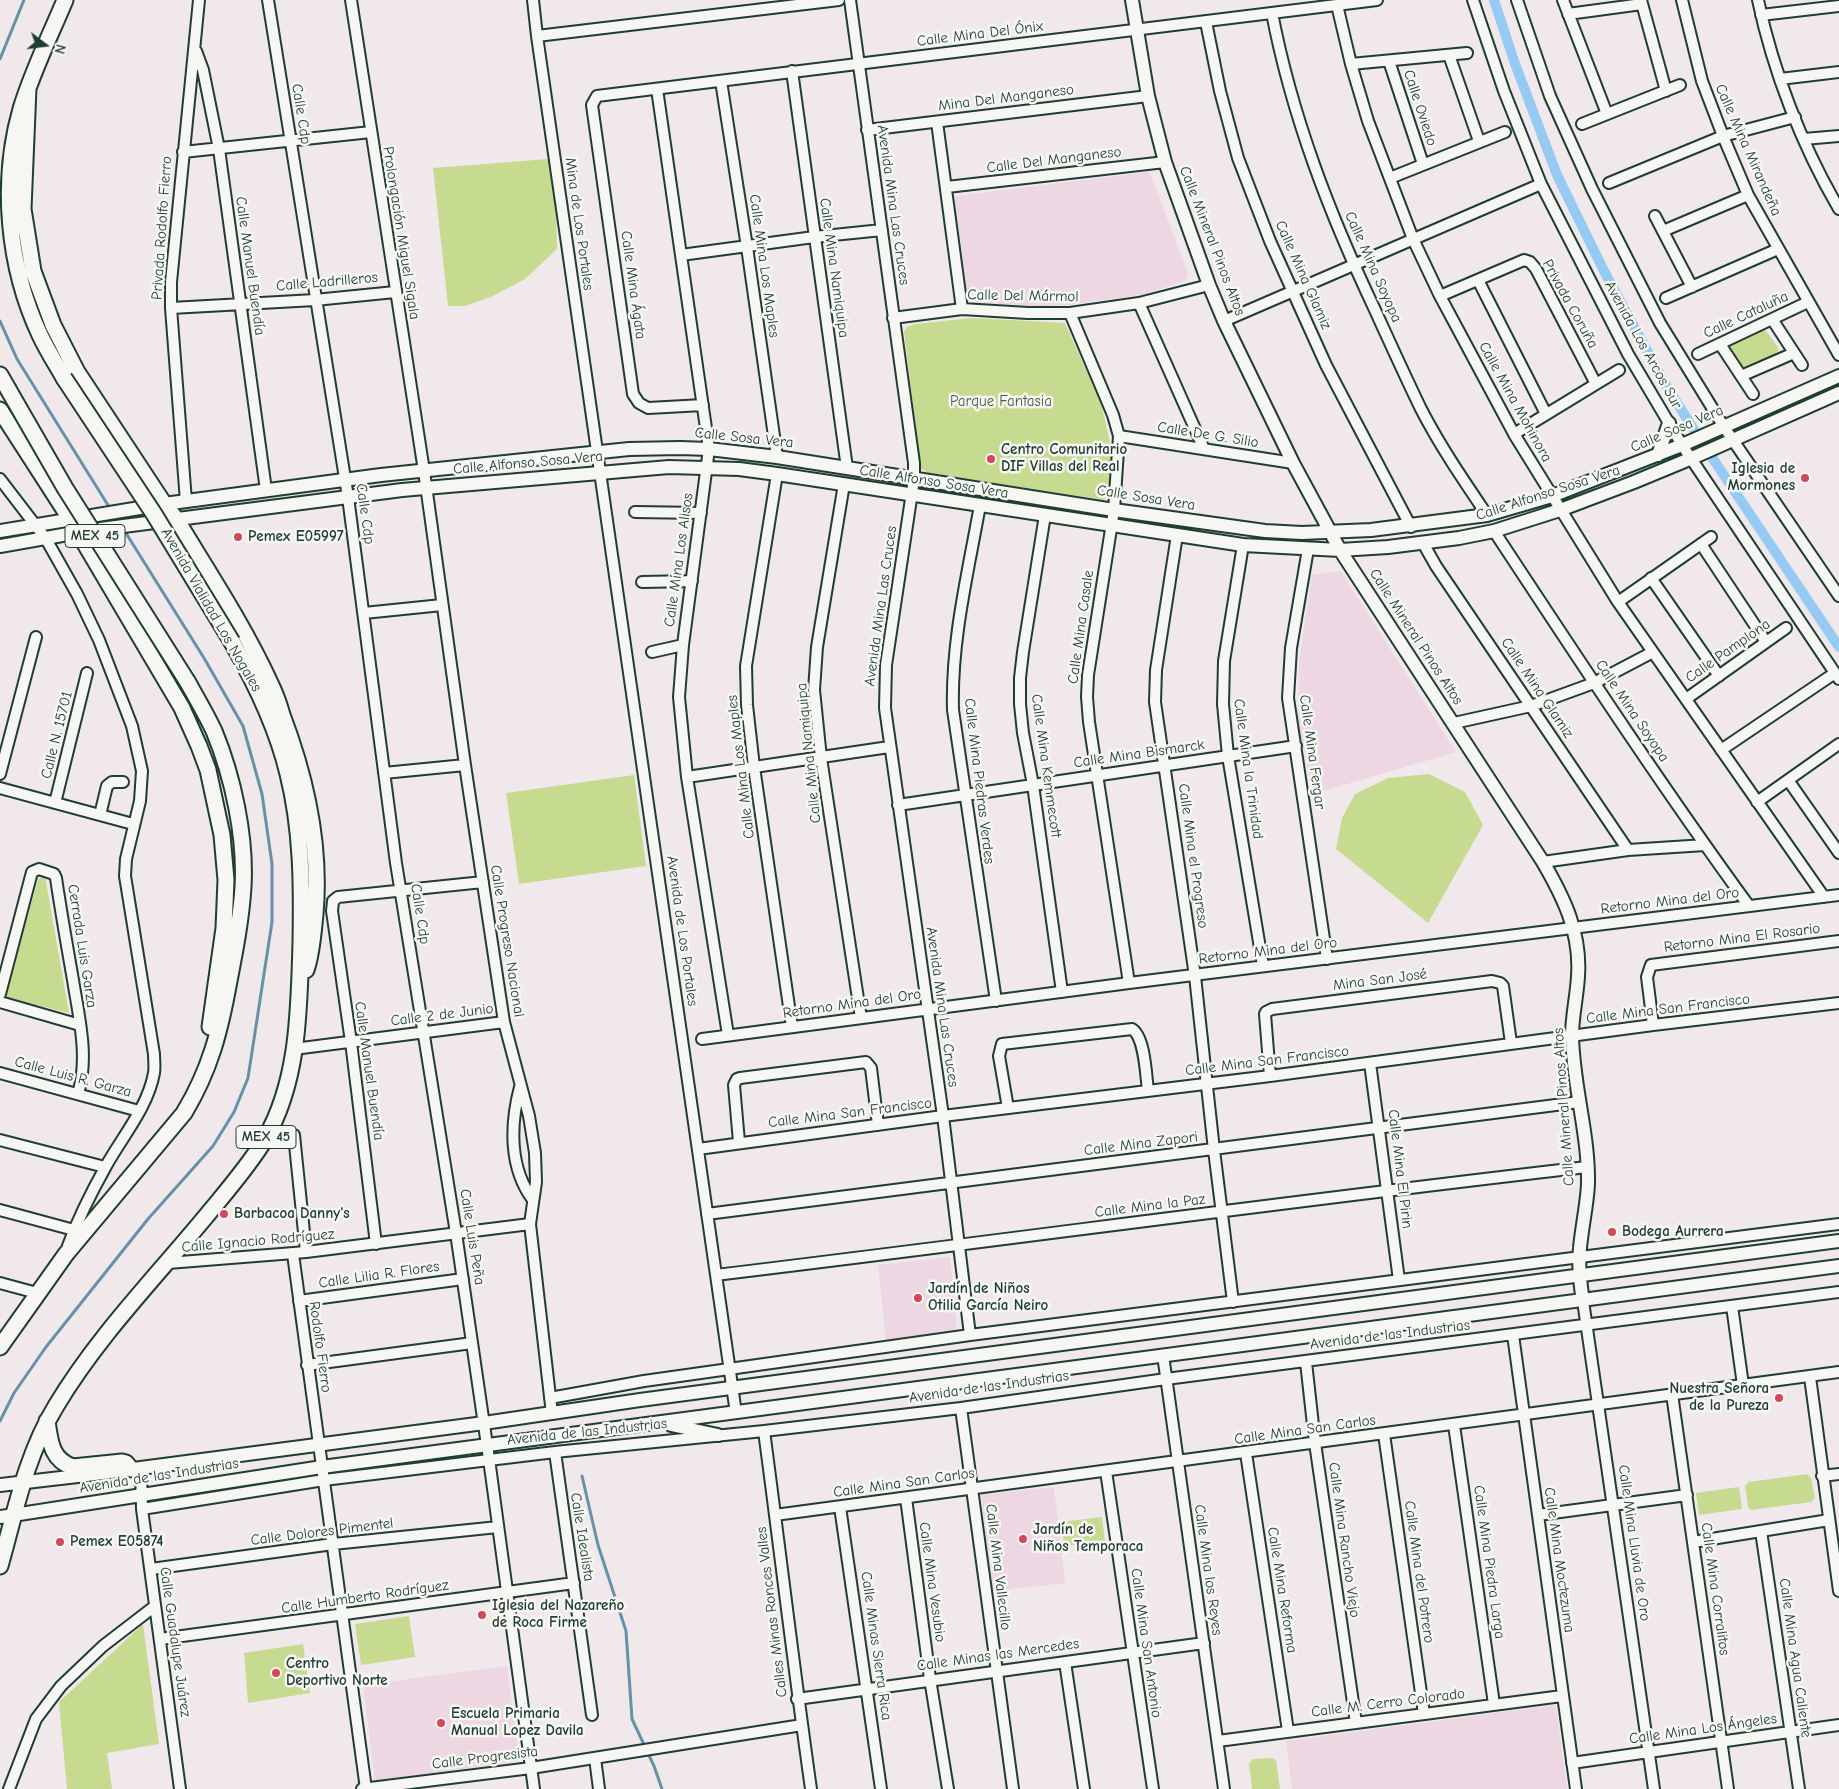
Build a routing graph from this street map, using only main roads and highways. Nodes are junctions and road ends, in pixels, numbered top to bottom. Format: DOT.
graph roads {
  1 [pos="65,0"];
  2 [pos="1132,0"];
  3 [pos="28,88"];
  4 [pos="0,375"];
  5 [pos="1839,376"];
  6 [pos="1839,393"];
  7 [pos="0,410"];
  8 [pos="1669,423"];
  9 [pos="1658,455"];
  10 [pos="424,471"];
  11 [pos="248,493"];
  12 [pos="164,504"];
  13 [pos="251,509"];
  14 [pos="176,519"];
  15 [pos="78,525"];
  16 [pos="0,532"];
  17 [pos="1330,532"];
  18 [pos="0,546"];
  19 [pos="1340,550"];
  20 [pos="300,986"];
  21 [pos="208,1066"];
  22 [pos="1839,1241"];
  23 [pos="1839,1266"];
  24 [pos="1580,1276"];
  25 [pos="1583,1301"];
  26 [pos="0,1347"];
  27 [pos="47,1421"];
  28 [pos="662,1423"];
  29 [pos="718,1435"];
  30 [pos="136,1469"];
  31 [pos="23,1483"];
  32 [pos="0,1485"];
  33 [pos="7,1516"];
  34 [pos="0,1566"];
  1 -- 3 [label="highway, Avenida Vialidad Los Nogales / MEX 45"];
  2 -- 17 [label="main road, Calle Mineral Pinos Altos"];
  3 -- 12 [label="highway"];
  3 -- 20 [label="highway, Avenida Vialidad Los Nogales / MEX 45, bridge"];
  4 -- 21 [label="highway, MEX 45, bridge"];
  5 -- 9 [label="main road, Calle Sosa Vera"];
  6 -- 19 [label="main road, Calle Alfonso Sosa Vera"];
  7 -- 15 [label="highway"];
  8 -- 9 [label="main road"];
  9 -- 17 [label="main road, Calle Sosa Vera"];
  10 -- 11 [label="main road, Calle Alfonso Sosa Vera"];
  10 -- 17 [label="main road, Calle Sosa Vera"];
  11 -- 12 [label="main road, Calle Alfonso Sosa Vera"];
  11 -- 13 [label="main road"];
  12 -- 14 [label="highway"];
  12 -- 15 [label="main road, Calle Alfonso Sosa Vera, bridge"];
  13 -- 14 [label="main road, Calle Alfonso Sosa Vera"];
  13 -- 19 [label="main road, Calle Alfonso Sosa Vera"];
  14 -- 15 [label="main road, Calle Alfonso Sosa Vera, bridge"];
  14 -- 20 [label="highway"];
  15 -- 16 [label="main road, Calle Alfonso Sosa Vera"];
  15 -- 18 [label="main road, Calle Alfonso Sosa Vera"];
  15 -- 21 [label="highway"];
  17 -- 19 [label="main road, Calle Mineral Pinos Altos"];
  19 -- 24 [label="main road, Calle Mineral Pinos Altos"];
  20 -- 27 [label="highway, Avenida Vialidad Los Nogales / MEX 45"];
  21 -- 26 [label="highway, MEX 45"];
  22 -- 24 [label="main road, Avenida de las Industrias"];
  23 -- 25 [label="main road, Avenida de las Industrias"];
  24 -- 25 [label="main road, Calle Mineral Pinos Altos"];
  24 -- 30 [label="main road, Avenida de las Industrias"];
  25 -- 28 [label="main road, Avenida de las Industrias"];
  27 -- 30 [label="highway"];
  27 -- 31 [label="highway, Avenida Vialidad Los Nogales / MEX 45"];
  28 -- 29 [label="main road"];
  28 -- 33 [label="main road, Avenida de las Industrias"];
  30 -- 31 [label="main road, Avenida de las Industrias"];
  31 -- 32 [label="main road, Avenida de las Industrias"];
  31 -- 33 [label="highway, Avenida Vialidad Los Nogales / MEX 45"];
  33 -- 34 [label="highway, Avenida Vialidad Los Nogales / MEX 45"];
}
